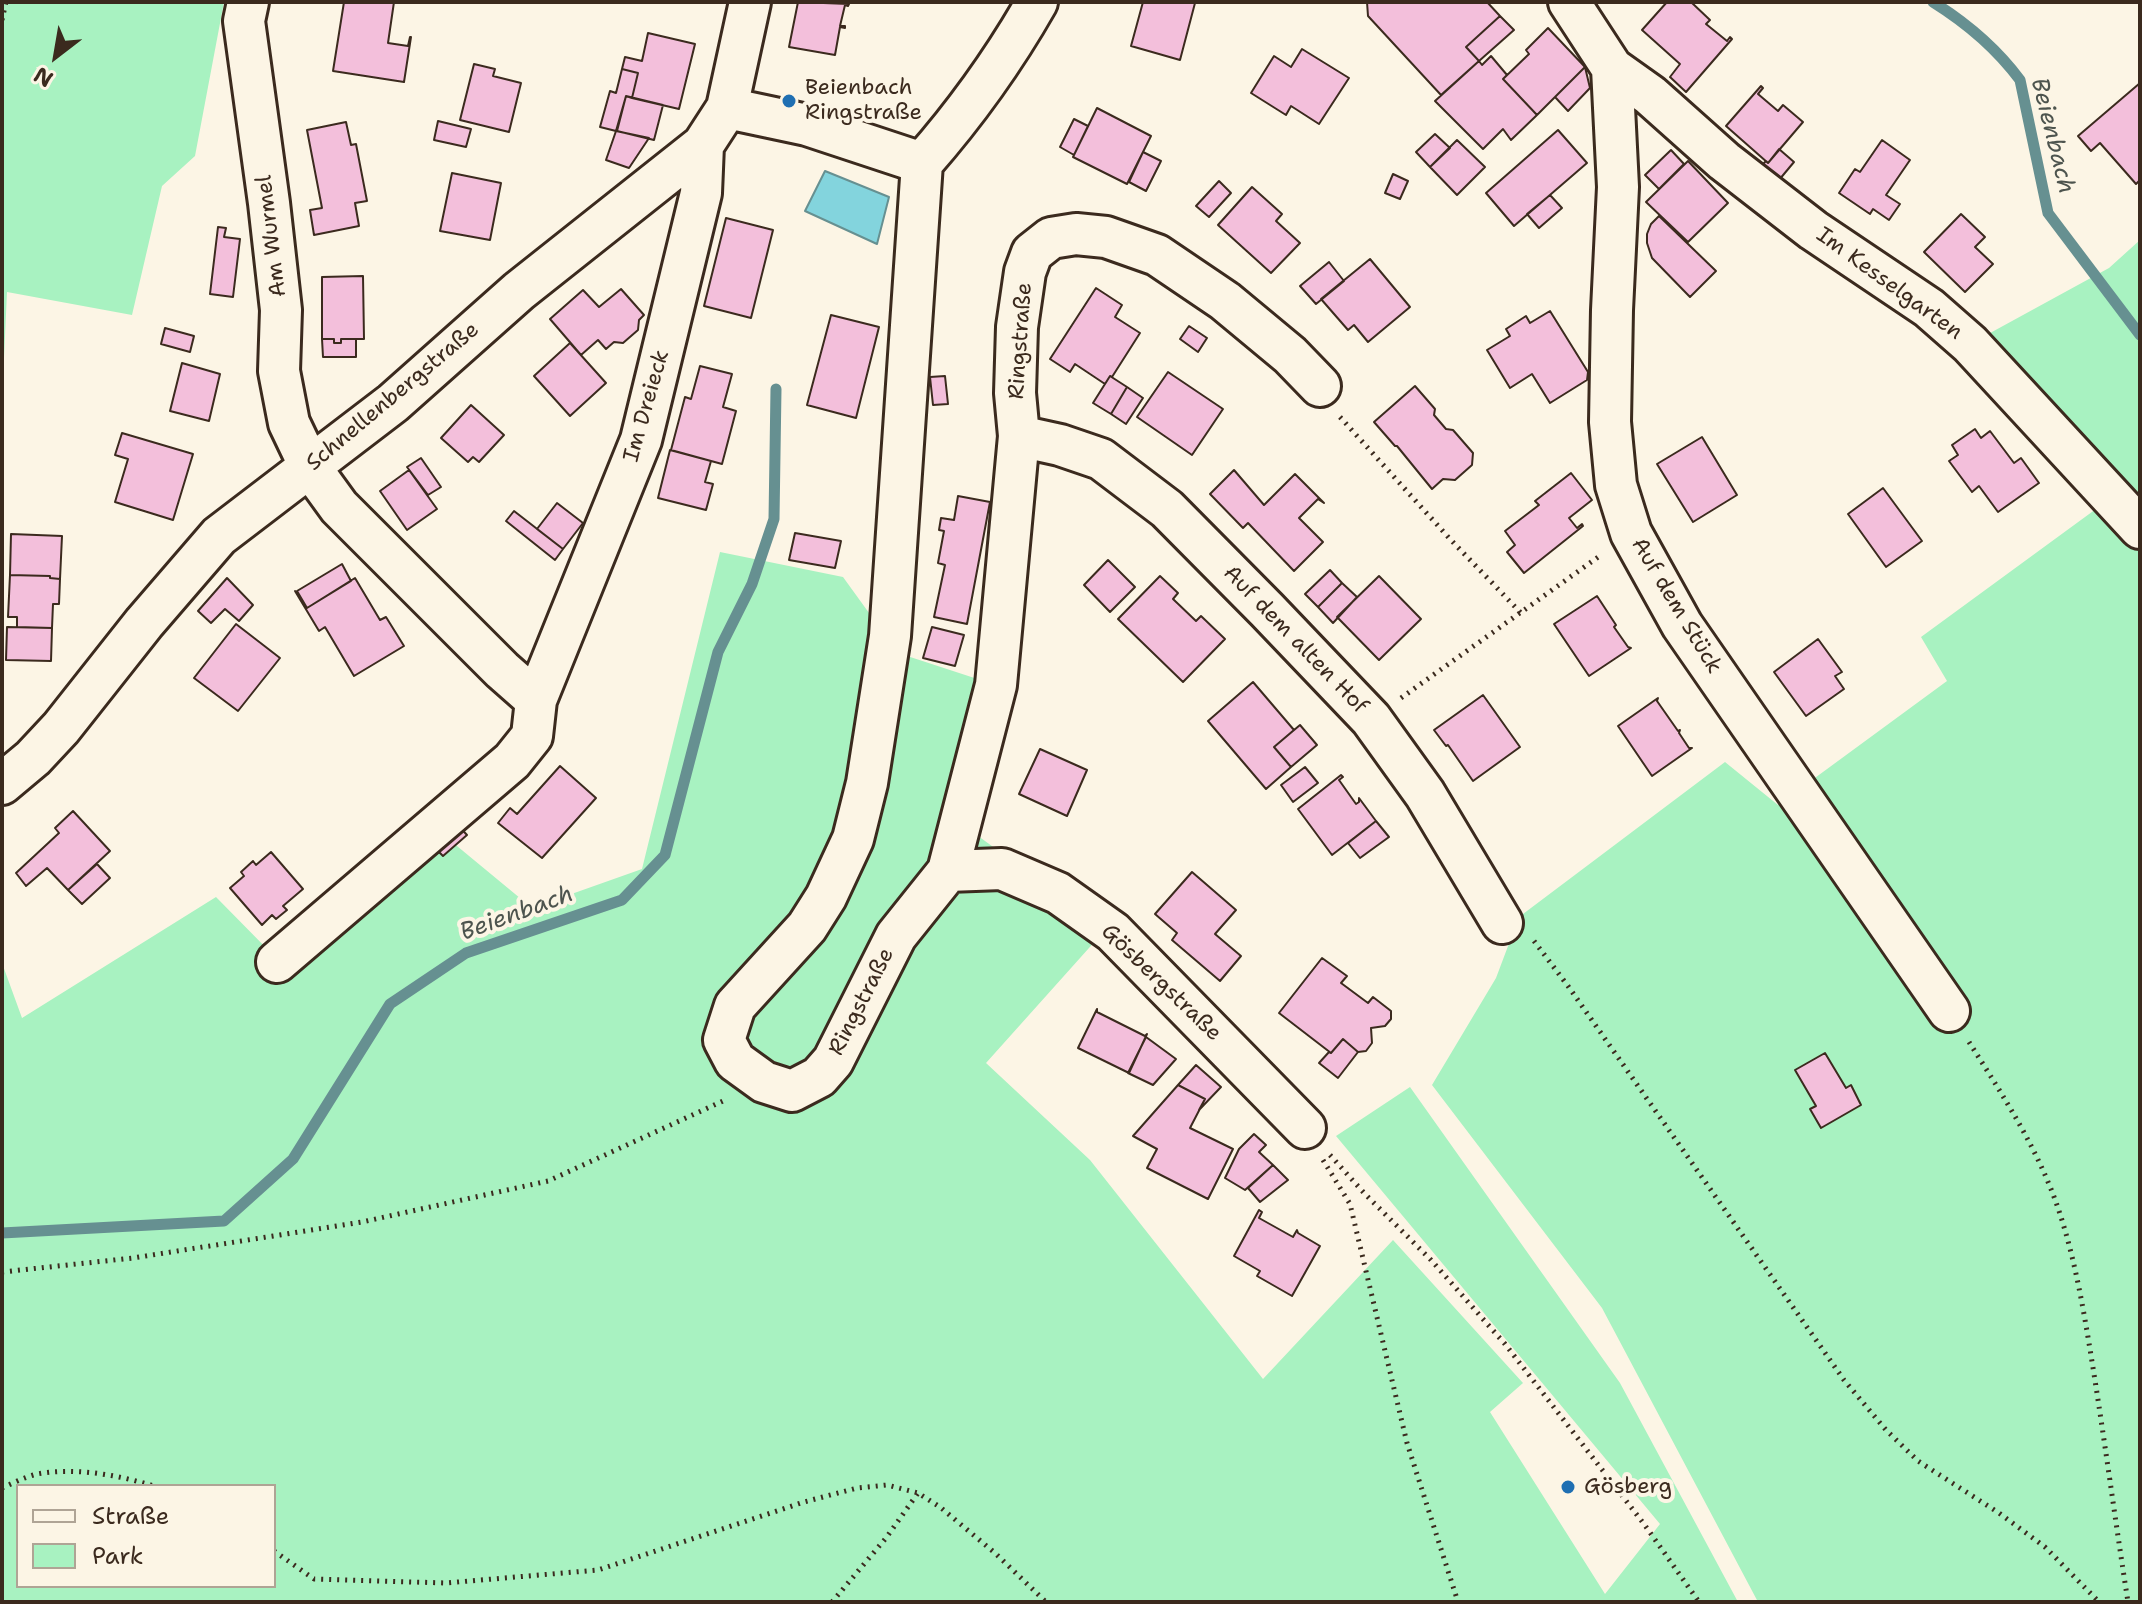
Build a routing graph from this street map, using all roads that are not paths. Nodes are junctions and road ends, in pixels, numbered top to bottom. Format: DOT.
graph roads {
  1 [pos="248,2"];
  2 [pos="750,2"];
  3 [pos="1037,2"];
  4 [pos="1569,2"];
  5 [pos="1612,68"];
  6 [pos="727,108"];
  7 [pos="703,145"];
  8 [pos="922,163"];
  9 [pos="1320,386"];
  10 [pos="1019,436"];
  11 [pos="310,467"];
  12 [pos="2140,528"];
  13 [pos="536,700"];
  14 [pos="2,784"];
  15 [pos="948,871"];
  16 [pos="1502,923"];
  17 [pos="277,962"];
  18 [pos="1949,1011"];
  19 [pos="1305,1128"];
  1 -- 11 [label="street, Am Wurmel"];
  2 -- 6 [label="street, Schnellenbergstraße"];
  3 -- 8 [label="street"];
  4 -- 5 [label="street"];
  5 -- 12 [label="street, Im Kesselgarten"];
  5 -- 18 [label="street, Auf dem Stück"];
  6 -- 7 [label="street, Schnellenbergstraße"];
  6 -- 8 [label="street"];
  7 -- 11 [label="street, Schnellenbergstraße"];
  7 -- 13 [label="street, Im Dreieck"];
  8 -- 15 [label="street, Ringstraße"];
  9 -- 10 [label="street, Ringstraße"];
  10 -- 15 [label="street, Ringstraße"];
  10 -- 16 [label="street, Auf dem alten Hof"];
  11 -- 13 [label="street"];
  11 -- 14 [label="street, Schnellenbergstraße"];
  13 -- 17 [label="street, Im Dreieck"];
  15 -- 19 [label="street, Gösbergstraße"];
}
